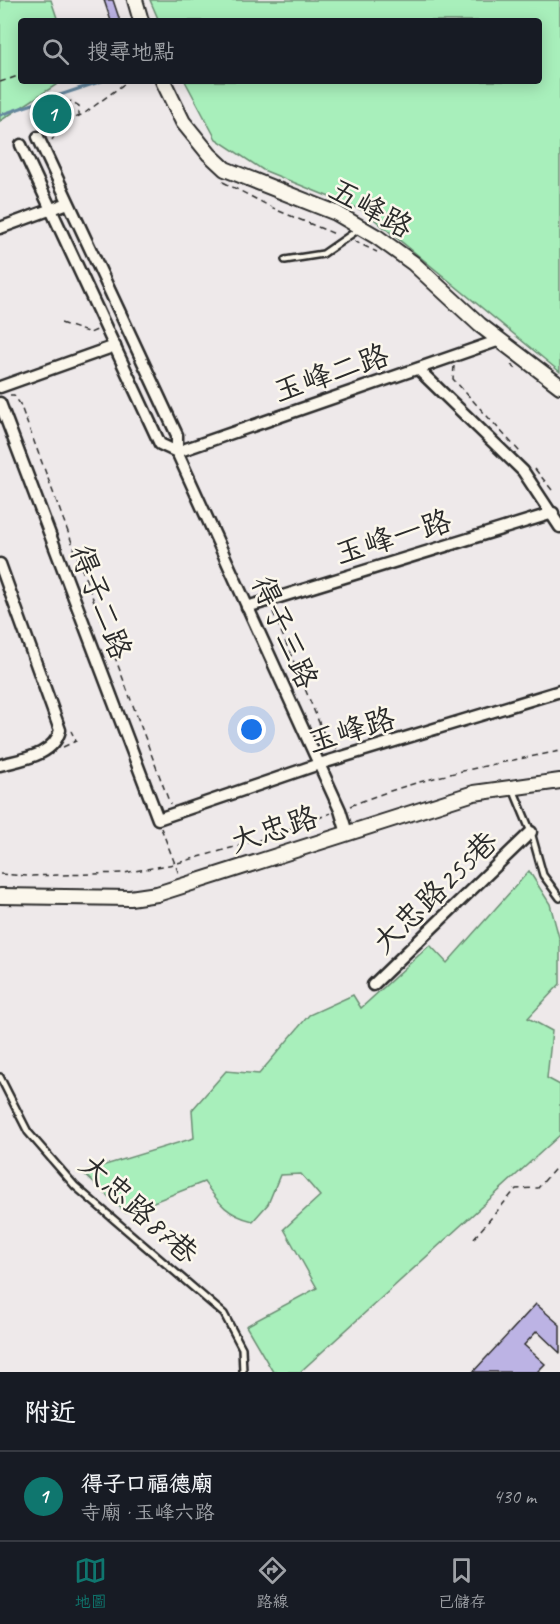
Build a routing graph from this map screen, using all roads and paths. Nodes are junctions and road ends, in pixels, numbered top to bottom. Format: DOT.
graph roads {
  1 [pos="135,0"];
  2 [pos="140,18"];
  3 [pos="18,76"];
  4 [pos="0,82"];
  5 [pos="124,84"];
  6 [pos="164,84"];
  7 [pos="79,116"];
  8 [pos="51,119"];
  9 [pos="60,126"];
  10 [pos="38,137"];
  11 [pos="21,145"];
  12 [pos="52,146"];
  13 [pos="68,203"];
  14 [pos="52,209"];
  15 [pos="0,228"];
  16 [pos="361,228"];
  17 [pos="285,260"];
  18 [pos="61,323"];
  19 [pos="102,328"];
  20 [pos="500,340"];
  21 [pos="115,346"];
  22 [pos="450,358"];
  23 [pos="418,369"];
  24 [pos="560,387"];
  25 [pos="2,395"];
  26 [pos="177,452"];
  27 [pos="524,457"];
  28 [pos="532,466"];
  29 [pos="544,500"];
  30 [pos="553,513"];
  31 [pos="560,526"];
  32 [pos="0,564"];
  33 [pos="268,600"];
  34 [pos="247,607"];
  35 [pos="560,691"];
  36 [pos="560,751"];
  37 [pos="342,759"];
  38 [pos="319,764"];
  39 [pos="0,765"];
  40 [pos="560,781"];
  41 [pos="512,787"];
  42 [pos="340,810"];
  43 [pos="163,817"];
  44 [pos="531,832"];
  45 [pos="347,833"];
  46 [pos="174,864"];
  47 [pos="0,874"];
  48 [pos="183,886"];
  49 [pos="0,897"];
  50 [pos="560,898"];
  51 [pos="373,985"];
  52 [pos="0,1077"];
  53 [pos="560,1163"];
  54 [pos="474,1238"];
  55 [pos="243,1372"];
  1 -- 2 [label="street"];
  3 -- 4 [label="path"];
  5 -- 7 [label="path"];
  6 -- 16 [label="street, 五峰路"];
  7 -- 8 [label="path"];
  7 -- 9 [label="path"];
  9 -- 10 [label="path"];
  9 -- 12 [label="path"];
  10 -- 13 [label="street"];
  11 -- 14 [label="street"];
  13 -- 14 [label="street"];
  13 -- 26 [label="street"];
  14 -- 15 [label="street"];
  14 -- 21 [label="street"];
  16 -- 17 [label="lane"];
  16 -- 20 [label="street, 五峰路"];
  18 -- 19 [label="path"];
  20 -- 22 [label="street, 玉峰二路"];
  20 -- 24 [label="street, 五峰路"];
  21 -- 25 [label="street"];
  21 -- 26 [label="street"];
  22 -- 23 [label="street, 玉峰二路"];
  22 -- 27 [label="path"];
  23 -- 26 [label="street, 玉峰二路"];
  23 -- 29 [label="street"];
  25 -- 43 [label="street, 得子二路"];
  25 -- 43 [label="path"];
  26 -- 34 [label="street, 得子三路"];
  28 -- 29 [label="path"];
  29 -- 30 [label="street"];
  30 -- 31 [label="street"];
  30 -- 33 [label="street, 玉峰一路"];
  32 -- 39 [label="street"];
  33 -- 34 [label="street, 玉峰一路"];
  33 -- 37 [label="path"];
  34 -- 38 [label="street, 得子三路"];
  35 -- 37 [label="street, 玉峰路"];
  36 -- 42 [label="path"];
  37 -- 38 [label="street, 玉峰路"];
  38 -- 42 [label="street, 得子三路"];
  38 -- 43 [label="street, 玉峰路"];
  40 -- 41 [label="street, 大忠路"];
  41 -- 44 [label="lane"];
  41 -- 45 [label="street, 大忠路"];
  42 -- 45 [label="street, 得子三路"];
  42 -- 46 [label="path"];
  43 -- 46 [label="path"];
  44 -- 50 [label="lane"];
  44 -- 51 [label="street, 大忠路255巷"];
  45 -- 48 [label="street, 大忠路"];
  46 -- 47 [label="path"];
  46 -- 48 [label="path"];
  48 -- 49 [label="street, 大忠路"];
  52 -- 55 [label="lane, 大忠路87巷"];
  53 -- 54 [label="path"];
}
